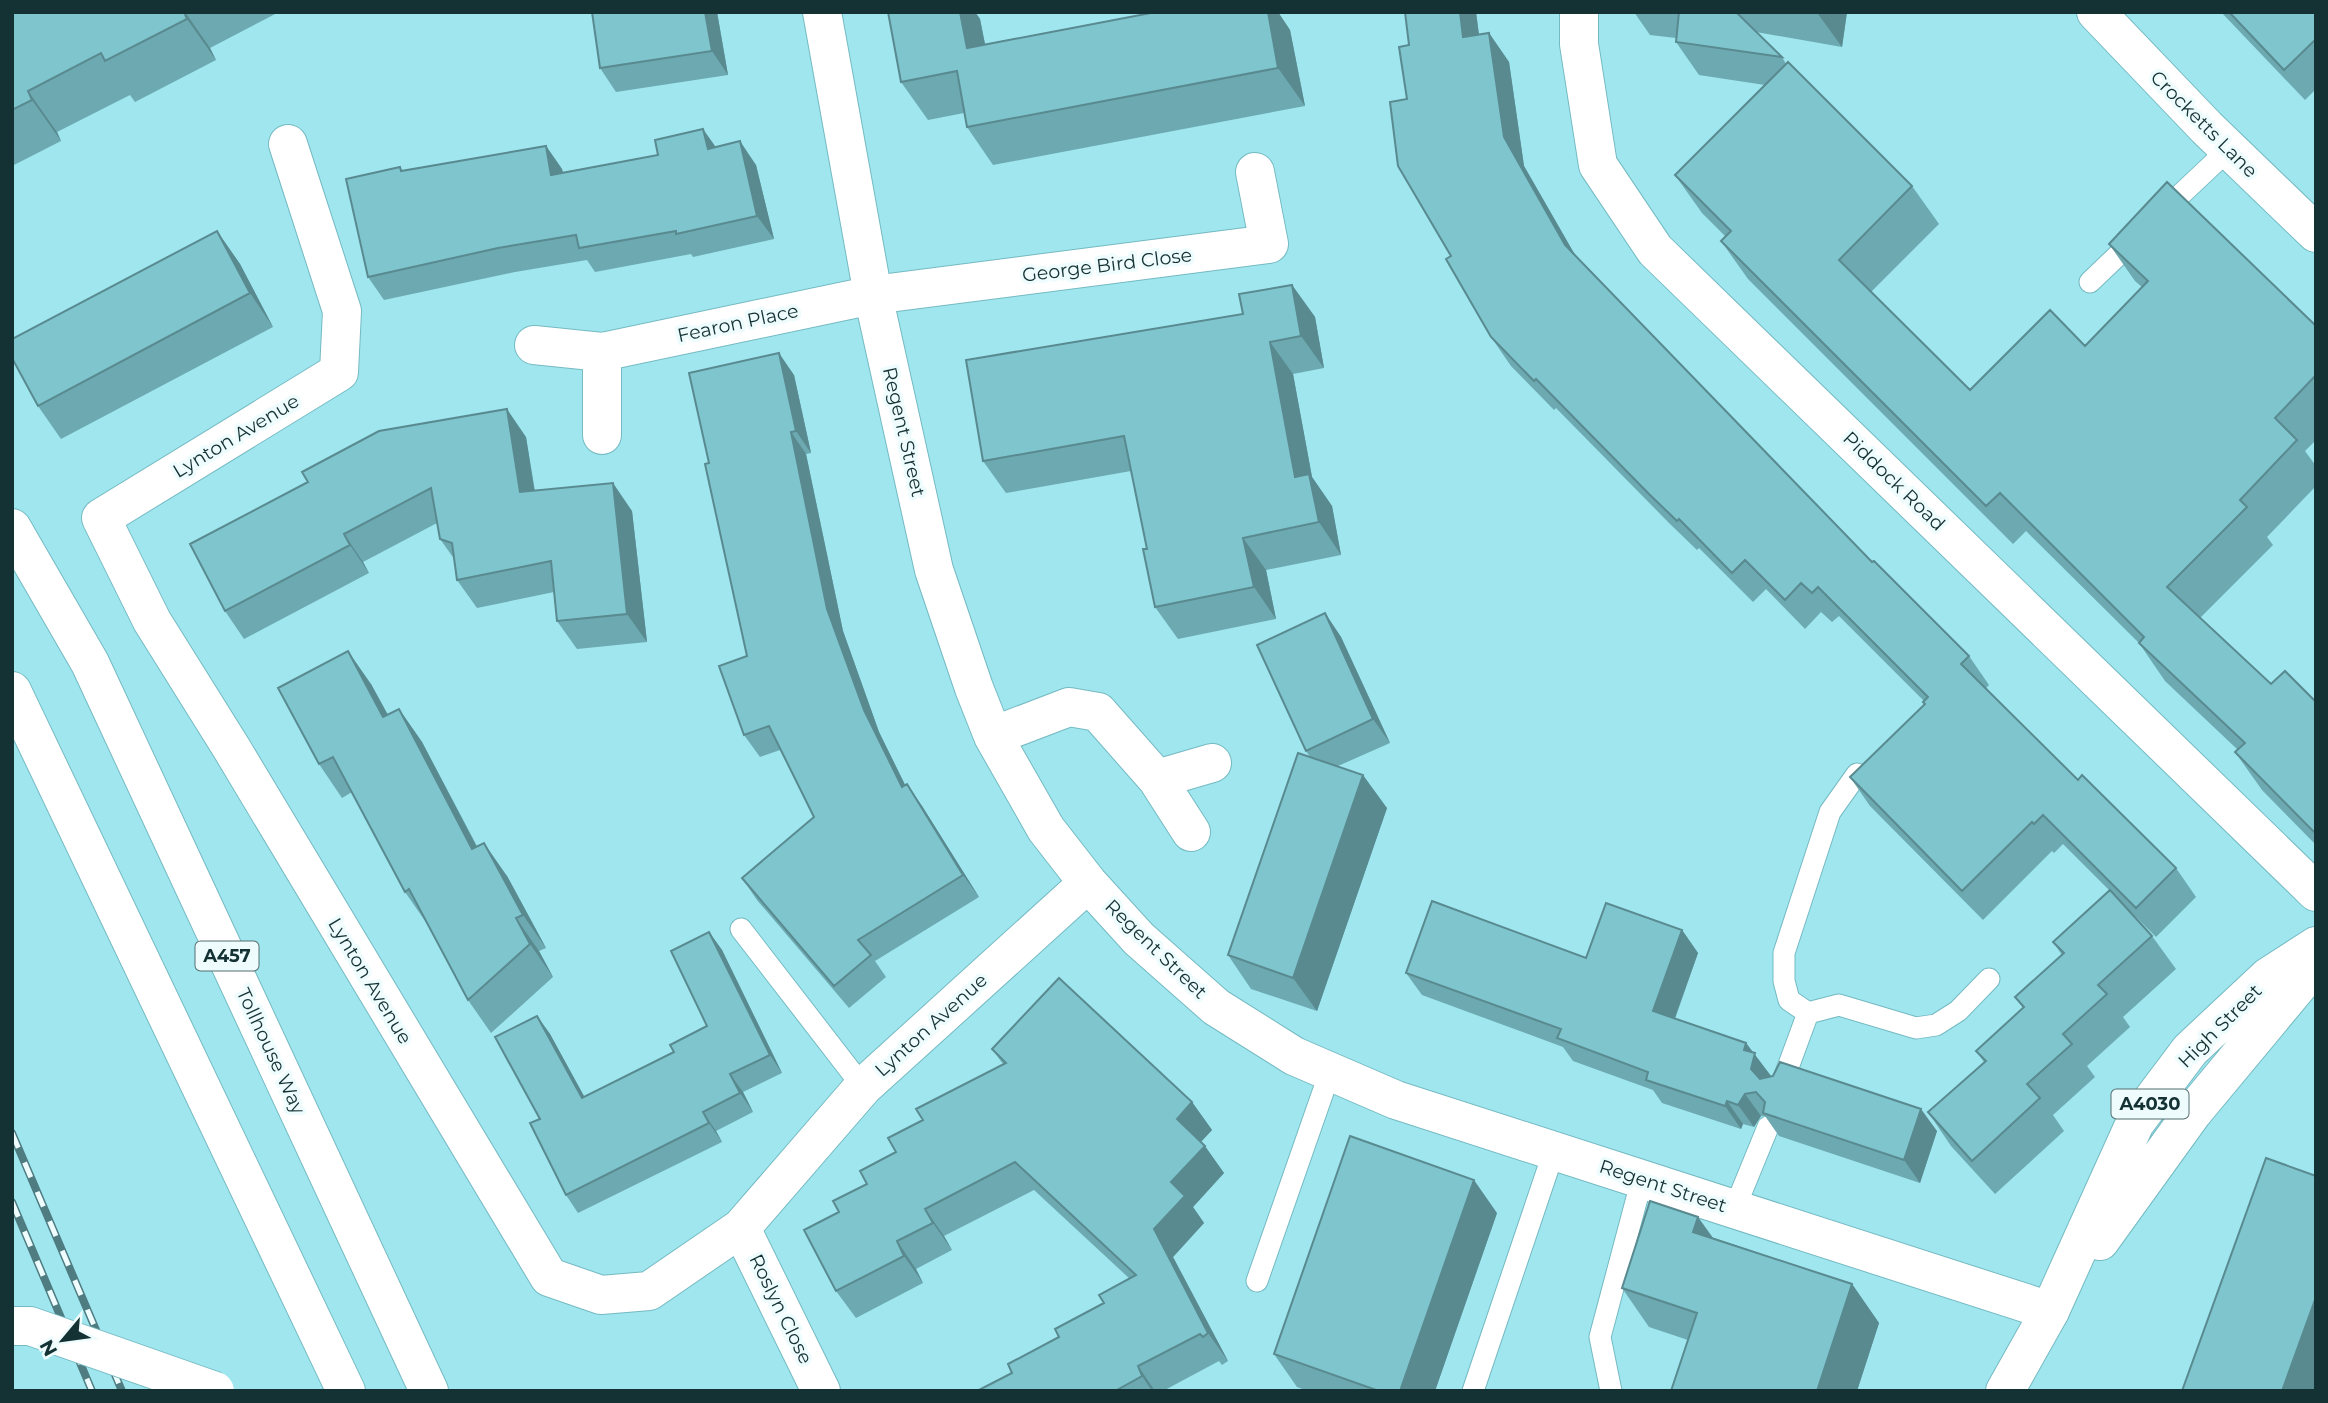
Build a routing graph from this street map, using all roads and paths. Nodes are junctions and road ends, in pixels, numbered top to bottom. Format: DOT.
graph roads {
  1 [pos="822,12"];
  2 [pos="1579,12"];
  3 [pos="2095,12"];
  4 [pos="288,144"];
  5 [pos="2228,149"];
  6 [pos="1255,172"];
  7 [pos="2316,233"];
  8 [pos="2090,282"];
  9 [pos="873,295"];
  10 [pos="534,345"];
  11 [pos="603,352"];
  12 [pos="602,435"];
  13 [pos="12,528"];
  14 [pos="12,691"];
  15 [pos="993,736"];
  16 [pos="1212,763"];
  17 [pos="1857,774"];
  18 [pos="1157,779"];
  19 [pos="1191,832"];
  20 [pos="1088,883"];
  21 [pos="2316,892"];
  22 [pos="741,929"];
  23 [pos="2316,946"];
  24 [pos="2316,964"];
  25 [pos="1989,979"];
  26 [pos="1808,1013"];
  27 [pos="1330,1072"];
  28 [pos="863,1087"];
  29 [pos="1780,1089"];
  30 [pos="1768,1126"];
  31 [pos="1554,1151"];
  32 [pos="1642,1179"];
  33 [pos="1734,1210"];
  34 [pos="741,1228"];
  35 [pos="1257,1281"];
  36 [pos="2050,1311"];
  37 [pos="12,1326"];
  38 [pos="215,1391"];
  39 [pos="346,1391"];
  40 [pos="429,1391"];
  41 [pos="821,1391"];
  42 [pos="1473,1391"];
  43 [pos="1611,1391"];
  44 [pos="2005,1391"];
  1 -- 9 [label="street, Regent Street"];
  2 -- 21 [label="street, Piddock Road"];
  3 -- 5 [label="street, Crocketts Lane"];
  4 -- 34 [label="street, Lynton Avenue"];
  5 -- 7 [label="street, Crocketts Lane"];
  5 -- 8 [label="lane"];
  6 -- 9 [label="street, George Bird Close"];
  9 -- 11 [label="street, Fearon Place"];
  9 -- 15 [label="street, Regent Street"];
  10 -- 11 [label="street, Fearon Place"];
  11 -- 12 [label="street"];
  13 -- 40 [label="street, Tollhouse Way / A457"];
  14 -- 39 [label="street"];
  15 -- 18 [label="street"];
  15 -- 20 [label="street, Regent Street"];
  16 -- 18 [label="street"];
  17 -- 26 [label="lane"];
  18 -- 19 [label="street"];
  20 -- 27 [label="street, Regent Street"];
  20 -- 28 [label="street, Lynton Avenue"];
  22 -- 28 [label="lane"];
  23 -- 36 [label="street, High Street / A4030"];
  24 -- 36 [label="street, High Street / A4030"];
  25 -- 26 [label="lane"];
  26 -- 29 [label="lane"];
  27 -- 31 [label="street, Regent Street"];
  27 -- 35 [label="lane"];
  28 -- 34 [label="street, Lynton Avenue"];
  30 -- 33 [label="lane"];
  31 -- 32 [label="street, Regent Street"];
  31 -- 42 [label="lane"];
  32 -- 33 [label="street, Regent Street"];
  32 -- 43 [label="lane"];
  33 -- 36 [label="street, Regent Street"];
  34 -- 41 [label="street, Roslyn Close"];
  36 -- 44 [label="street, High Street / A4030"];
  37 -- 38 [label="street, bridge"];
}
